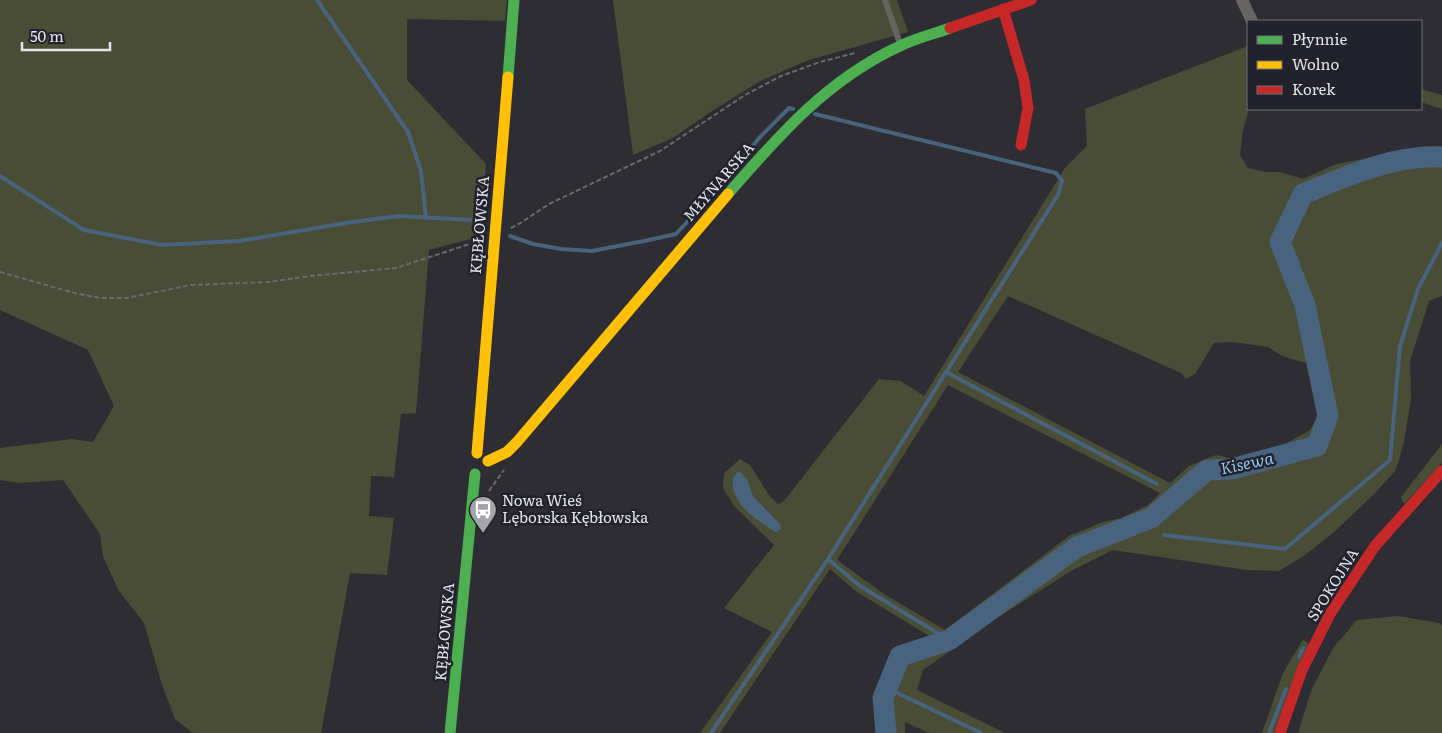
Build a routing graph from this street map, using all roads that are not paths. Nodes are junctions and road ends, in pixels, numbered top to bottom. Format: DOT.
graph roads {
  1 [pos="514,0"];
  2 [pos="886,0"];
  3 [pos="1031,0"];
  4 [pos="1242,0"];
  5 [pos="1003,9"];
  6 [pos="1252,20"];
  7 [pos="901,45"];
  8 [pos="1020,145"];
  9 [pos="488,461"];
  10 [pos="471,463"];
  11 [pos="1442,471"];
  12 [pos="450,733"];
  13 [pos="1280,733"];
  1 -- 10 [label="street, KĘBŁOWSKA"];
  2 -- 7 [label="lane"];
  3 -- 5 [label="street, MŁYNARSKA"];
  4 -- 6 [label="street"];
  5 -- 7 [label="street, MŁYNARSKA"];
  5 -- 8 [label="street"];
  7 -- 9 [label="street, MŁYNARSKA"];
  9 -- 10 [label="street"];
  9 -- 10 [label="street"];
  10 -- 12 [label="street, KĘBŁOWSKA"];
  11 -- 13 [label="street, SPOKOJNA"];
}
